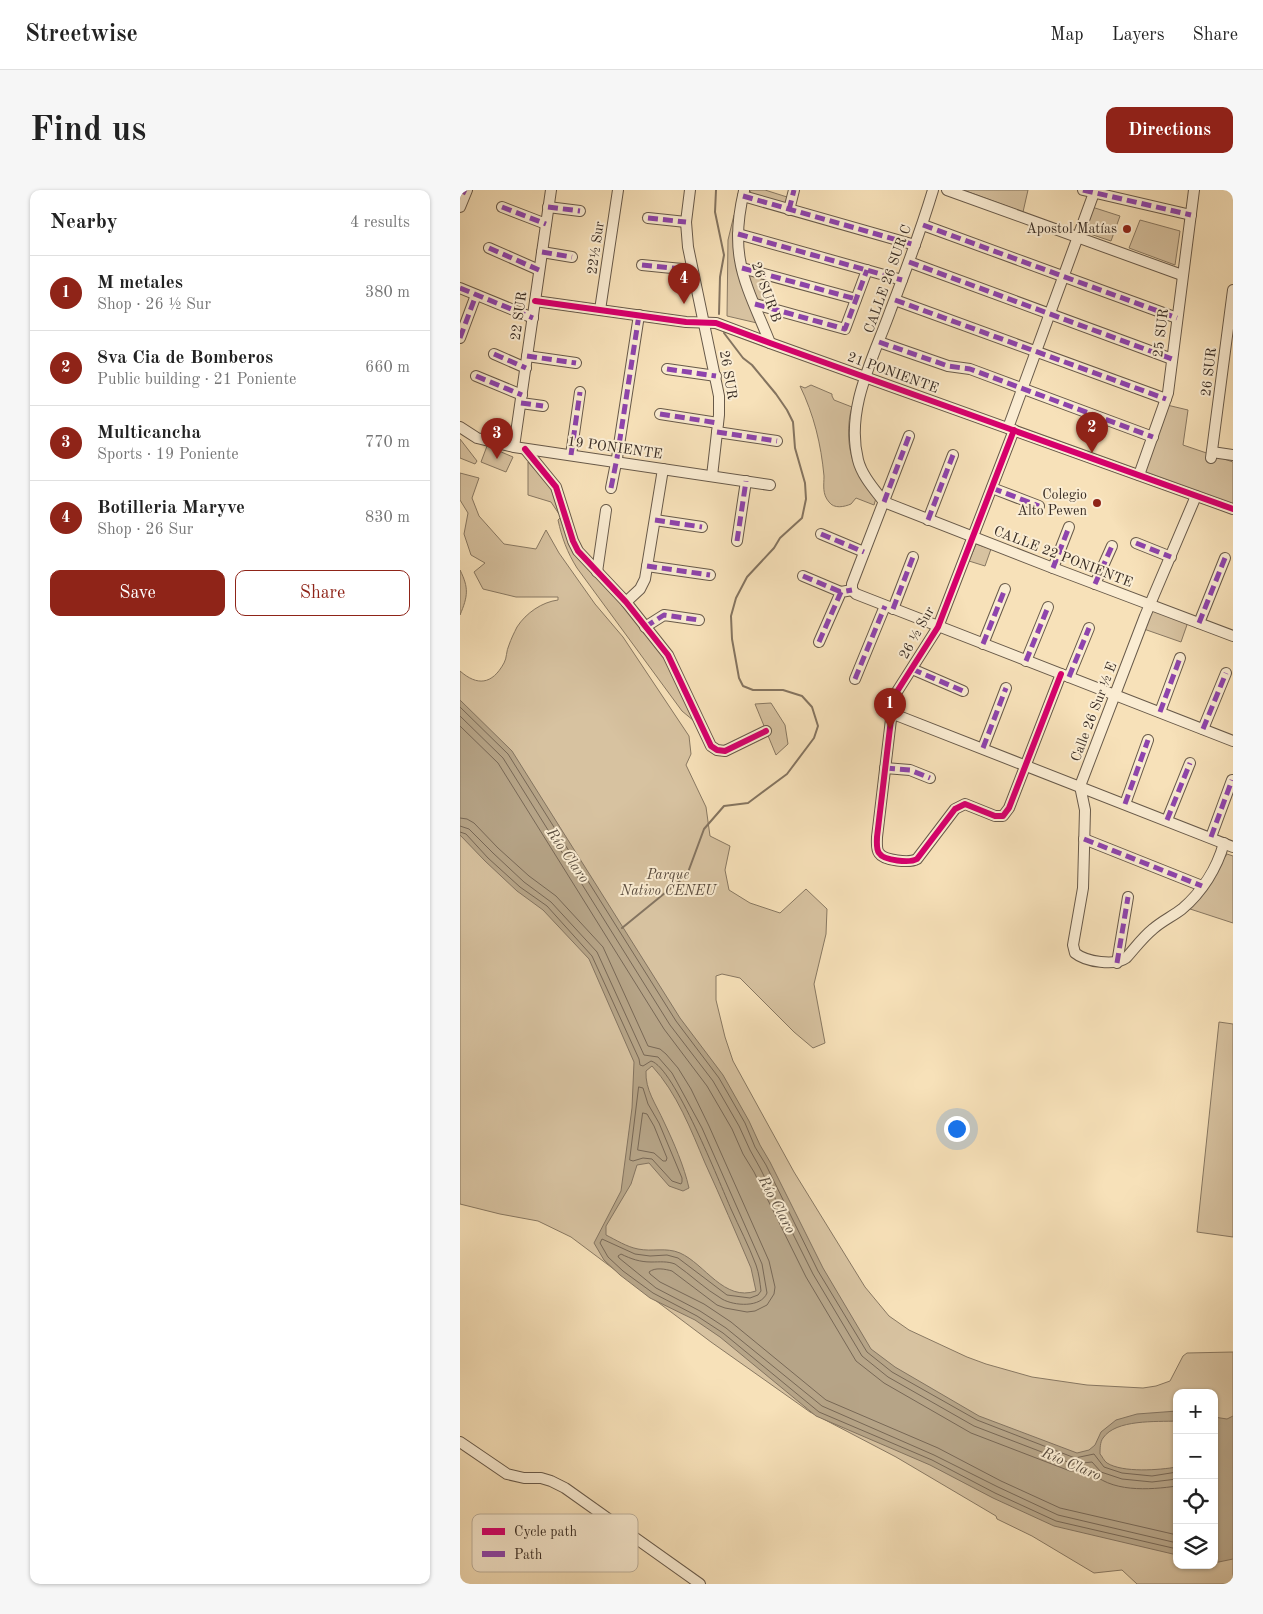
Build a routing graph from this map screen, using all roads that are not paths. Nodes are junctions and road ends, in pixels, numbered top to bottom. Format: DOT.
graph roads {
  1 [pos="551,190"];
  2 [pos="618,190"];
  3 [pos="690,190"];
  4 [pos="794,190"];
  5 [pos="933,190"];
  6 [pos="947,190"];
  7 [pos="1194,190"];
  8 [pos="464,191"];
  9 [pos="1091,191"];
  10 [pos="744,193"];
  11 [pos="502,206"];
  12 [pos="460,207"];
  13 [pos="548,207"];
  14 [pos="789,210"];
  15 [pos="580,211"];
  16 [pos="1191,215"];
  17 [pos="648,218"];
  18 [pos="686,222"];
  19 [pos="546,224"];
  20 [pos="922,225"];
  21 [pos="738,234"];
  22 [pos="1078,237"];
  23 [pos="915,245"];
  24 [pos="489,248"];
  25 [pos="542,252"];
  26 [pos="572,257"];
  27 [pos="909,262"];
  28 [pos="642,265"];
  29 [pos="742,268"];
  30 [pos="540,270"];
  31 [pos="692,270"];
  32 [pos="867,270"];
  33 [pos="1182,275"];
  34 [pos="1063,276"];
  35 [pos="902,280"];
  36 [pos="460,288"];
  37 [pos="1233,290"];
  38 [pos="476,295"];
  39 [pos="856,299"];
  40 [pos="535,300"];
  41 [pos="895,300"];
  42 [pos="755,304"];
  43 [pos="600,310"];
  44 [pos="1049,314"];
  45 [pos="639,315"];
  46 [pos="533,318"];
  47 [pos="1177,318"];
  48 [pos="704,323"];
  49 [pos="460,338"];
  50 [pos="879,342"];
  51 [pos="770,343"];
  52 [pos="1036,351"];
  53 [pos="494,354"];
  54 [pos="527,356"];
  55 [pos="1172,359"];
  56 [pos="576,363"];
  57 [pos="526,368"];
  58 [pos="667,369"];
  59 [pos="476,376"];
  60 [pos="716,376"];
  61 [pos="865,376"];
  62 [pos="1022,388"];
  63 [pos="580,392"];
  64 [pos="522,399"];
  65 [pos="1166,399"];
  66 [pos="543,406"];
  67 [pos="660,414"];
  68 [pos="460,427"];
  69 [pos="718,428"];
  70 [pos="1011,429"];
  71 [pos="909,436"];
  72 [pos="1153,436"];
  73 [pos="777,441"];
  74 [pos="514,447"];
  75 [pos="525,448"];
  76 [pos="571,455"];
  77 [pos="1233,455"];
  78 [pos="953,456"];
  79 [pos="615,462"];
  80 [pos="663,469"];
  81 [pos="1139,475"];
  82 [pos="712,476"];
  83 [pos="746,481"];
  84 [pos="770,485"];
  85 [pos="611,488"];
  86 [pos="992,488"];
  87 [pos="1196,496"];
  88 [pos="884,502"];
  89 [pos="1039,506"];
  90 [pos="1233,509"];
  91 [pos="606,510"];
  92 [pos="655,520"];
  93 [pos="928,520"];
  94 [pos="702,527"];
  95 [pos="1069,527"];
  96 [pos="821,534"];
  97 [pos="973,537"];
  98 [pos="737,541"];
  99 [pos="1136,543"];
  100 [pos="1112,546"];
  101 [pos="864,552"];
  102 [pos="913,557"];
  103 [pos="1171,557"];
  104 [pos="1225,558"];
  105 [pos="648,566"];
  106 [pos="1053,568"];
  107 [pos="597,572"];
  108 [pos="710,575"];
  109 [pos="804,576"];
  110 [pos="1095,584"];
  111 [pos="1005,589"];
  112 [pos="852,590"];
  113 [pos="841,592"];
  114 [pos="626,602"];
  115 [pos="1149,605"];
  116 [pos="889,607"];
  117 [pos="1048,607"];
  118 [pos="699,620"];
  119 [pos="1200,623"];
  120 [pos="938,626"];
  121 [pos="645,627"];
  122 [pos="1089,628"];
  123 [pos="1233,636"];
  124 [pos="819,642"];
  125 [pos="983,644"];
  126 [pos="1180,658"];
  127 [pos="1026,661"];
  128 [pos="912,669"];
  129 [pos="1226,673"];
  130 [pos="1065,676"];
  131 [pos="855,679"];
  132 [pos="1006,688"];
  133 [pos="964,691"];
  134 [pos="1115,695"];
  135 [pos="892,711"];
  136 [pos="1160,712"];
  137 [pos="1203,729"];
  138 [pos="766,731"];
  139 [pos="1148,740"];
  140 [pos="1233,741"];
  141 [pos="983,748"];
  142 [pos="1190,763"];
  143 [pos="1024,765"];
  144 [pos="885,768"];
  145 [pos="930,778"];
  146 [pos="1232,780"];
  147 [pos="1080,786"];
  148 [pos="1124,804"];
  149 [pos="1167,820"];
  150 [pos="1211,837"];
  151 [pos="1084,839"];
  152 [pos="1228,845"];
  153 [pos="1202,886"];
  154 [pos="1128,896"];
  155 [pos="1119,962"];
  156 [pos="460,1442"];
  157 [pos="602,1514"];
  158 [pos="638,1540"];
  159 [pos="700,1584"];
  1 -- 13 [label="street, 22 SUR"];
  2 -- 43 [label="street, 22½ Sur"];
  3 -- 18 [label="street, 26 SUR"];
  4 -- 14 [label="street"];
  5 -- 20 [label="street, CALLE 26 SUR C"];
  6 -- 22 [label="street"];
  7 -- 16 [label="street, 25 SUR"];
  8 -- 12 [label="street"];
  9 -- 16 [label="street"];
  9 -- 22 [label="street, 26 ½ Sur"];
  10 -- 14 [label="street"];
  10 -- 21 [label="street, 26 SUR B"];
  11 -- 19 [label="street"];
  13 -- 15 [label="street"];
  13 -- 19 [label="street, 22 SUR"];
  14 -- 23 [label="street"];
  16 -- 33 [label="street, 25 SUR"];
  17 -- 18 [label="street"];
  18 -- 31 [label="street, 26 SUR"];
  19 -- 25 [label="street, 22 SUR"];
  20 -- 23 [label="street, CALLE 26 SUR C"];
  20 -- 34 [label="street"];
  21 -- 29 [label="street, 26 SUR B"];
  21 -- 32 [label="street"];
  22 -- 33 [label="street"];
  22 -- 34 [label="street, 26 ½ Sur"];
  23 -- 27 [label="street, CALLE 26 SUR C"];
  24 -- 30 [label="street"];
  25 -- 26 [label="street"];
  25 -- 30 [label="street, 22 SUR"];
  27 -- 35 [label="street, CALLE 26 SUR C"];
  27 -- 44 [label="street"];
  28 -- 31 [label="street"];
  29 -- 39 [label="street"];
  29 -- 42 [label="street, 26 SUR B"];
  30 -- 40 [label="street, 22 SUR"];
  31 -- 48 [label="street, 26 SUR"];
  32 -- 35 [label="street"];
  32 -- 39 [label="street"];
  33 -- 47 [label="street, 25 SUR"];
  34 -- 44 [label="street, 26 ½ Sur"];
  34 -- 47 [label="street"];
  35 -- 41 [label="street, CALLE 26 SUR C"];
  36 -- 38 [label="street"];
  37 -- 77 [label="street, 26 SUR"];
  38 -- 46 [label="street"];
  38 -- 49 [label="street"];
  39 -- 42 [label="street"];
  40 -- 43 [label="street, 21 PONIENTE"];
  40 -- 46 [label="street, 22 SUR"];
  41 -- 50 [label="street, CALLE 26 SUR C"];
  41 -- 52 [label="street"];
  42 -- 51 [label="street, 26 SUR B"];
  43 -- 45 [label="street, 21 PONIENTE"];
  44 -- 52 [label="street, 26 ½ Sur"];
  44 -- 55 [label="street"];
  45 -- 48 [label="street, 21 PONIENTE"];
  45 -- 79 [label="street"];
  46 -- 54 [label="street, 22 SUR"];
  47 -- 55 [label="street, 25 SUR"];
  48 -- 51 [label="street, 21 PONIENTE"];
  48 -- 60 [label="street, 26 SUR"];
  50 -- 61 [label="street, CALLE 26 SUR C"];
  50 -- 62 [label="street"];
  51 -- 61 [label="street, 21 PONIENTE"];
  52 -- 62 [label="street, 26 ½ Sur"];
  52 -- 65 [label="street"];
  53 -- 57 [label="street"];
  54 -- 56 [label="street"];
  54 -- 57 [label="street, 22 SUR"];
  55 -- 65 [label="street, 25 SUR"];
  57 -- 64 [label="street, 22 SUR"];
  58 -- 60 [label="street"];
  59 -- 64 [label="street"];
  60 -- 69 [label="street, 26 SUR"];
  61 -- 70 [label="street, 21 PONIENTE"];
  61 -- 88 [label="street, CALLE 26 SUR C"];
  62 -- 70 [label="street, 26 ½ Sur"];
  62 -- 72 [label="street"];
  63 -- 76 [label="street"];
  64 -- 66 [label="street"];
  64 -- 74 [label="street, 22 SUR"];
  65 -- 72 [label="street, 25 SUR"];
  67 -- 69 [label="street"];
  68 -- 74 [label="street, 19 PONIENTE"];
  69 -- 73 [label="street"];
  69 -- 82 [label="street, 26 SUR"];
  70 -- 81 [label="street, 21 PONIENTE"];
  70 -- 86 [label="street, 26 ½ Sur"];
  71 -- 88 [label="street"];
  72 -- 81 [label="street, 25 SUR"];
  74 -- 75 [label="street, 19 PONIENTE"];
  75 -- 76 [label="street, 19 PONIENTE"];
  75 -- 107 [label="street"];
  76 -- 79 [label="street, 19 PONIENTE"];
  78 -- 93 [label="street"];
  79 -- 80 [label="street, 19 PONIENTE"];
  79 -- 85 [label="street"];
  80 -- 82 [label="street, 19 PONIENTE"];
  80 -- 92 [label="street"];
  81 -- 87 [label="street, 21 PONIENTE"];
  82 -- 83 [label="street, 19 PONIENTE"];
  83 -- 84 [label="street, 19 PONIENTE"];
  83 -- 98 [label="street"];
  86 -- 89 [label="street"];
  86 -- 97 [label="street, 26 ½ Sur"];
  87 -- 90 [label="street, 21 PONIENTE"];
  87 -- 103 [label="street, Calle 26 Sur ½ E"];
  88 -- 93 [label="street, CALLE 22 PONIENTE"];
  88 -- 101 [label="street"];
  91 -- 107 [label="street"];
  92 -- 94 [label="street"];
  92 -- 105 [label="street"];
  93 -- 97 [label="street, CALLE 22 PONIENTE"];
  95 -- 106 [label="street"];
  96 -- 101 [label="street"];
  97 -- 106 [label="street, CALLE 22 PONIENTE"];
  97 -- 120 [label="street, 26 ½ Sur"];
  99 -- 103 [label="street"];
  100 -- 110 [label="street"];
  101 -- 112 [label="street"];
  102 -- 116 [label="street"];
  103 -- 115 [label="street, Calle 26 Sur ½ E"];
  104 -- 119 [label="street"];
  105 -- 108 [label="street"];
  105 -- 114 [label="street"];
  106 -- 110 [label="street, CALLE 22 PONIENTE"];
  107 -- 114 [label="street"];
  109 -- 113 [label="street"];
  110 -- 115 [label="street, CALLE 22 PONIENTE"];
  111 -- 125 [label="street"];
  112 -- 113 [label="street"];
  112 -- 116 [label="street"];
  113 -- 124 [label="street"];
  114 -- 121 [label="street"];
  115 -- 119 [label="street, CALLE 22 PONIENTE"];
  115 -- 134 [label="street, Calle 26 Sur ½ E"];
  116 -- 120 [label="street"];
  116 -- 131 [label="street"];
  117 -- 127 [label="street"];
  118 -- 121 [label="street"];
  119 -- 123 [label="street, CALLE 22 PONIENTE"];
  120 -- 125 [label="street"];
  120 -- 128 [label="street, 26 ½ Sur"];
  121 -- 138 [label="street"];
  122 -- 130 [label="street"];
  125 -- 127 [label="street"];
  126 -- 136 [label="street"];
  127 -- 130 [label="street"];
  128 -- 133 [label="street"];
  128 -- 135 [label="street, 26 ½ Sur"];
  129 -- 137 [label="street"];
  130 -- 134 [label="street"];
  130 -- 143 [label="street"];
  132 -- 141 [label="street"];
  134 -- 136 [label="street"];
  134 -- 147 [label="street, Calle 26 Sur ½ E"];
  135 -- 141 [label="street"];
  135 -- 144 [label="street, 26 ½ Sur"];
  136 -- 137 [label="street"];
  137 -- 140 [label="street"];
  139 -- 148 [label="street"];
  141 -- 143 [label="street"];
  142 -- 149 [label="street"];
  143 -- 144 [label="street, 26 ½ Sur"];
  143 -- 147 [label="street"];
  144 -- 145 [label="street"];
  146 -- 150 [label="street"];
  147 -- 148 [label="street"];
  147 -- 151 [label="street"];
  148 -- 149 [label="street"];
  149 -- 150 [label="street"];
  150 -- 152 [label="street"];
  151 -- 153 [label="street"];
  151 -- 155 [label="street"];
  152 -- 153 [label="street"];
  153 -- 155 [label="street"];
  154 -- 155 [label="street"];
  156 -- 157 [label="street"];
  158 -- 159 [label="street"];
}
